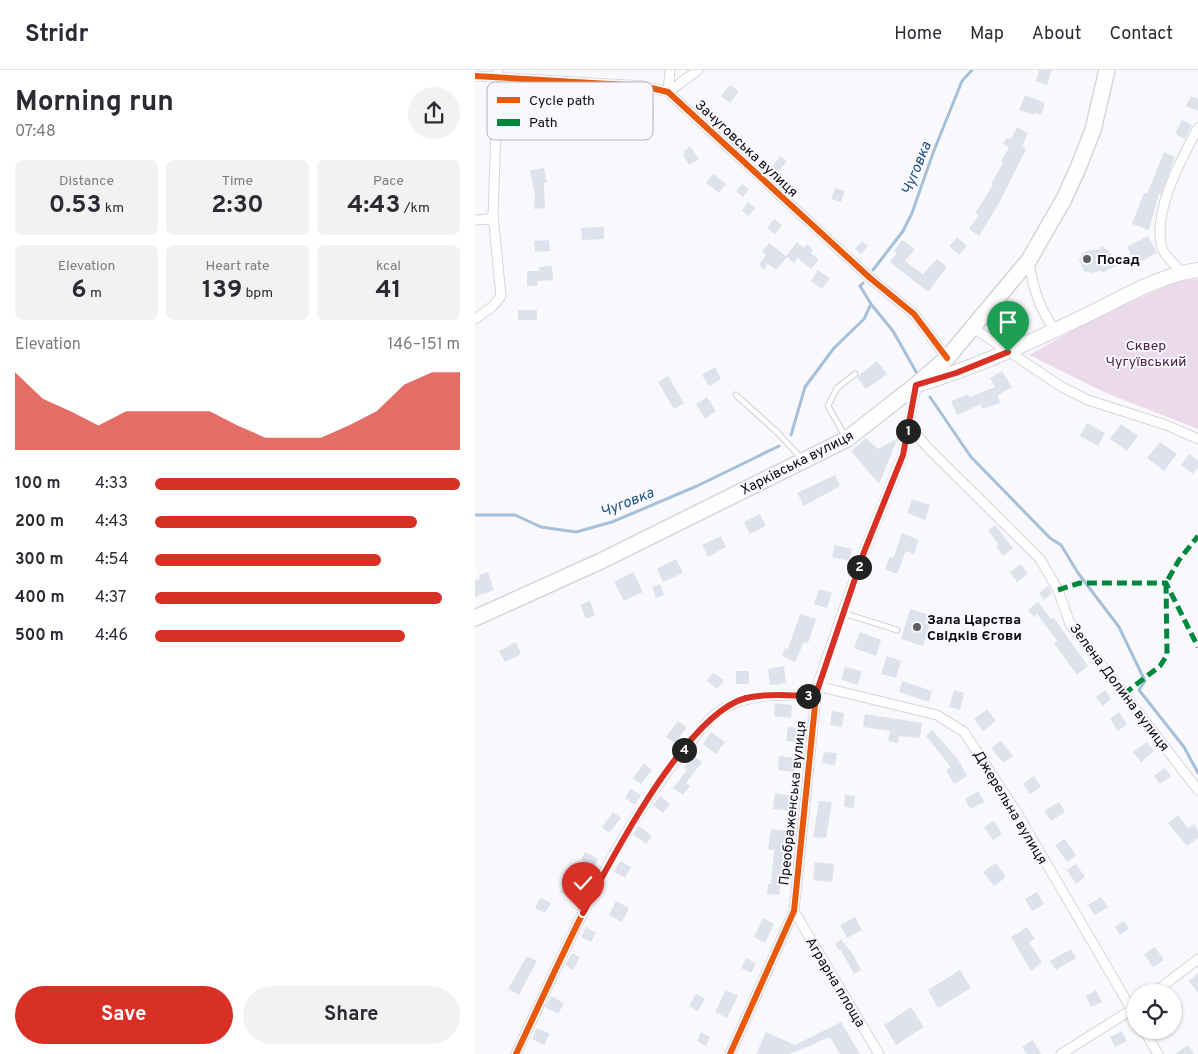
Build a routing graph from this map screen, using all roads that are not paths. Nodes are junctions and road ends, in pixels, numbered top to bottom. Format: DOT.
graph roads {
  1 [pos="669,70"];
  2 [pos="698,70"];
  3 [pos="1107,70"];
  4 [pos="498,73"];
  5 [pos="475,76"];
  6 [pos="598,82"];
  7 [pos="653,88"];
  8 [pos="669,92"];
  9 [pos="1198,128"];
  10 [pos="496,140"];
  11 [pos="493,214"];
  12 [pos="475,220"];
  13 [pos="1029,260"];
  14 [pos="1198,270"];
  15 [pos="1181,272"];
  16 [pos="475,319"];
  17 [pos="972,327"];
  18 [pos="1055,330"];
  19 [pos="1008,352"];
  20 [pos="947,358"];
  21 [pos="855,374"];
  22 [pos="916,385"];
  23 [pos="736,395"];
  24 [pos="909,425"];
  25 [pos="847,439"];
  26 [pos="1198,439"];
  27 [pos="803,461"];
  28 [pos="843,613"];
  29 [pos="475,618"];
  30 [pos="897,630"];
  31 [pos="817,686"];
  32 [pos="815,697"];
  33 [pos="1198,790"];
  34 [pos="794,911"];
  35 [pos="1198,959"];
  36 [pos="1165,984"];
  37 [pos="1127,999"];
  38 [pos="1127,1017"];
  39 [pos="1149,1039"];
  40 [pos="516,1054"];
  41 [pos="730,1054"];
  42 [pos="879,1054"];
  43 [pos="1061,1054"];
  44 [pos="1158,1054"];
  1 -- 8 [label="street"];
  2 -- 8 [label="street"];
  3 -- 13 [label="highway"];
  4 -- 5 [label="street, Зачуговська вулиця"];
  4 -- 6 [label="street, Зачуговська вулиця"];
  7 -- 8 [label="street, Зачуговська вулиця"];
  8 -- 20 [label="street, Зачуговська вулиця"];
  9 -- 15 [label="street"];
  10 -- 11 [label="street"];
  11 -- 12 [label="street"];
  11 -- 16 [label="street"];
  13 -- 17 [label="highway"];
  13 -- 18 [label="street"];
  14 -- 15 [label="main road, Харківська вулиця"];
  15 -- 18 [label="main road, Харківська вулиця"];
  17 -- 19 [label="street"];
  17 -- 20 [label="highway"];
  18 -- 19 [label="main road, Харківська вулиця"];
  19 -- 22 [label="main road, Харківська вулиця"];
  19 -- 26 [label="street"];
  20 -- 22 [label="highway"];
  21 -- 25 [label="lane"];
  22 -- 24 [label="street, Преображенська вулиця"];
  22 -- 25 [label="highway, Харківська вулиця"];
  23 -- 27 [label="lane"];
  24 -- 28 [label="street, Преображенська вулиця"];
  24 -- 33 [label="street, Зелена Долина вулиця"];
  25 -- 27 [label="highway, Харківська вулиця"];
  27 -- 29 [label="highway, Харківська вулиця"];
  28 -- 30 [label="lane"];
  28 -- 31 [label="street, Преображенська вулиця"];
  31 -- 32 [label="street, Преображенська вулиця"];
  31 -- 37 [label="street, Джерельна вулиця"];
  32 -- 34 [label="street, Преображенська вулиця"];
  32 -- 40 [label="street"];
  34 -- 41 [label="street, Преображенська вулиця"];
  34 -- 42 [label="street, Аграрна площа"];
  35 -- 36 [label="street"];
  38 -- 43 [label="street"];
  39 -- 44 [label="street"];
}
